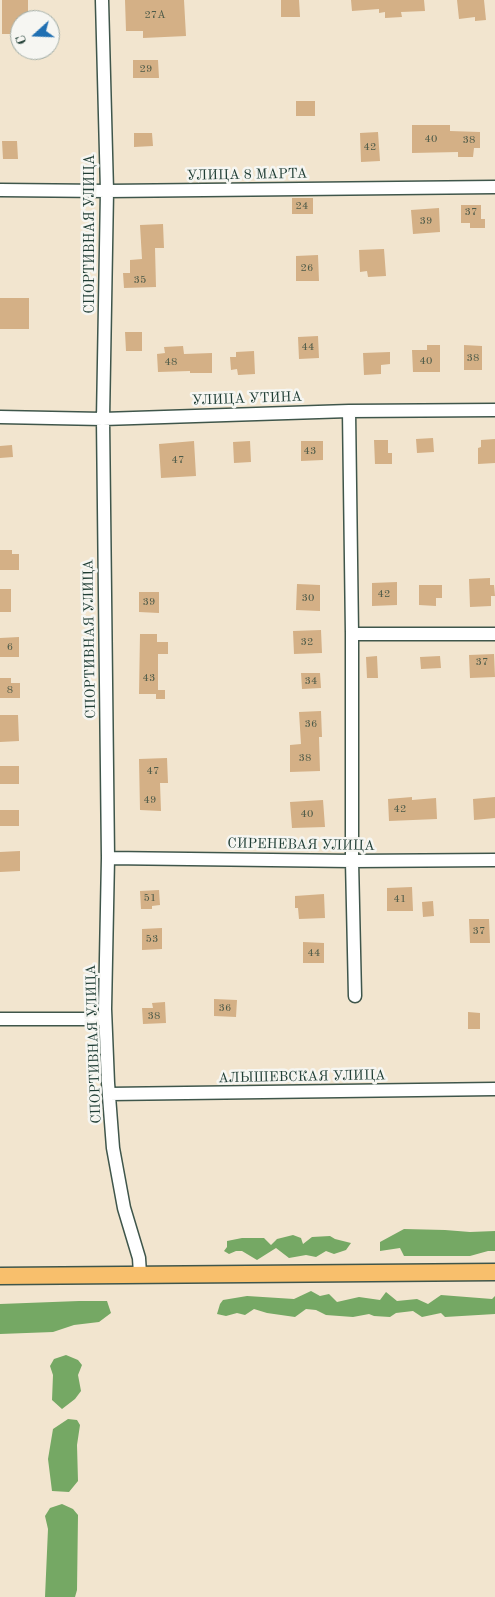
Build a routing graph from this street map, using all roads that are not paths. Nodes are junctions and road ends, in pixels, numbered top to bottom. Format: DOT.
graph roads {
  1 [pos="102,0"];
  2 [pos="495,187"];
  3 [pos="0,190"];
  4 [pos="107,191"];
  5 [pos="495,410"];
  6 [pos="349,411"];
  7 [pos="0,417"];
  8 [pos="103,418"];
  9 [pos="352,634"];
  10 [pos="495,634"];
  11 [pos="108,858"];
  12 [pos="495,860"];
  13 [pos="352,861"];
  14 [pos="355,996"];
  15 [pos="0,1019"];
  16 [pos="105,1019"];
  17 [pos="495,1089"];
  18 [pos="109,1094"];
  19 [pos="495,1272"];
  20 [pos="140,1274"];
  21 [pos="0,1276"];
  1 -- 4 [label="street, СПОРТИВНАЯ УЛИЦА"];
  2 -- 4 [label="street, УЛИЦА 8 МАРТА"];
  3 -- 4 [label="street, УЛИЦА 8 МАРТА"];
  4 -- 8 [label="street, СПОРТИВНАЯ УЛИЦА"];
  5 -- 6 [label="street, УЛИЦА УТИНА"];
  6 -- 8 [label="street, УЛИЦА УТИНА"];
  6 -- 9 [label="street"];
  7 -- 8 [label="street, УЛИЦА УТИНА"];
  8 -- 11 [label="street, СПОРТИВНАЯ УЛИЦА"];
  9 -- 10 [label="street"];
  9 -- 13 [label="street"];
  11 -- 13 [label="street, СИРЕНЕВАЯ УЛИЦА"];
  11 -- 16 [label="street, СПОРТИВНАЯ УЛИЦА"];
  12 -- 13 [label="street, СИРЕНЕВАЯ УЛИЦА"];
  13 -- 14 [label="street"];
  15 -- 16 [label="street"];
  16 -- 18 [label="street, СПОРТИВНАЯ УЛИЦА"];
  17 -- 18 [label="street, АЛЫШЕВСКАЯ УЛИЦА"];
  18 -- 20 [label="street, СПОРТИВНАЯ УЛИЦА"];
  19 -- 20 [label="main road"];
  20 -- 21 [label="main road"];
}
